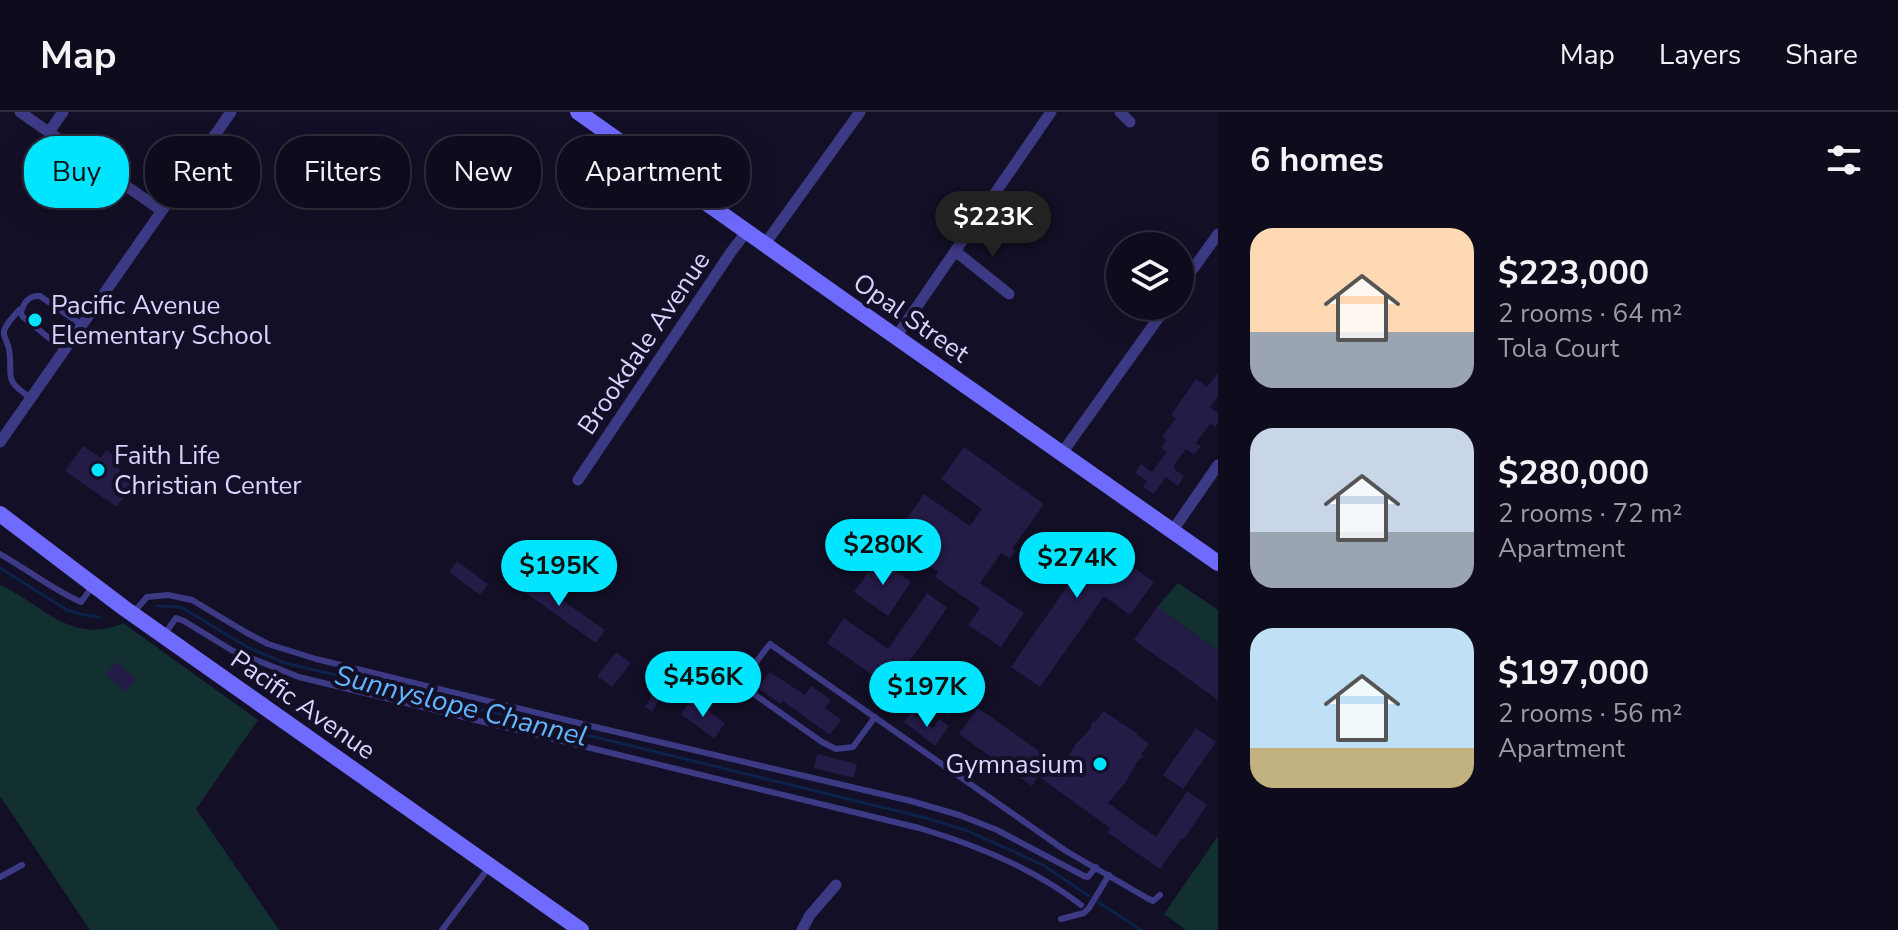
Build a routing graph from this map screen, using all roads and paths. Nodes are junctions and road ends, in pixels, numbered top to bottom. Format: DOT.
graph roads {
  1 [pos="20,112"];
  2 [pos="63,112"];
  3 [pos="231,112"];
  4 [pos="578,112"];
  5 [pos="860,112"];
  6 [pos="1051,112"];
  7 [pos="1120,112"];
  8 [pos="1130,122"];
  9 [pos="49,132"];
  10 [pos="162,211"];
  11 [pos="747,231"];
  12 [pos="1218,234"];
  13 [pos="765,244"];
  14 [pos="955,251"];
  15 [pos="1194,267"];
  16 [pos="1009,294"];
  17 [pos="24,304"];
  18 [pos="1157,320"];
  19 [pos="82,325"];
  20 [pos="896,337"];
  21 [pos="64,350"];
  22 [pos="31,398"];
  23 [pos="0,442"];
  24 [pos="1062,453"];
  25 [pos="1218,465"];
  26 [pos="578,480"];
  27 [pos="0,514"];
  28 [pos="1173,530"];
  29 [pos="0,554"];
  30 [pos="1218,563"];
  31 [pos="93,585"];
  32 [pos="132,614"];
  33 [pos="164,636"];
  34 [pos="875,717"];
  35 [pos="22,865"];
  36 [pos="490,866"];
  37 [pos="1096,867"];
  38 [pos="1109,875"];
  39 [pos="0,877"];
  40 [pos="836,885"];
  41 [pos="1160,895"];
  42 [pos="1081,905"];
  43 [pos="1061,919"];
  44 [pos="578,929"];
  45 [pos="442,930"];
  46 [pos="802,930"];
  1 -- 9 [label="street"];
  2 -- 9 [label="street"];
  3 -- 10 [label="street"];
  4 -- 11 [label="street, Opal Street"];
  5 -- 13 [label="street"];
  6 -- 14 [label="street"];
  7 -- 8 [label="street"];
  9 -- 10 [label="street"];
  10 -- 19 [label="street"];
  11 -- 13 [label="street, Opal Street"];
  11 -- 26 [label="street, Brookdale Avenue"];
  12 -- 15 [label="street"];
  13 -- 20 [label="street, Opal Street"];
  14 -- 16 [label="street"];
  14 -- 20 [label="street"];
  17 -- 19 [label="lane"];
  17 -- 21 [label="lane"];
  17 -- 22 [label="lane"];
  18 -- 24 [label="street"];
  19 -- 21 [label="street"];
  20 -- 24 [label="street, Opal Street"];
  21 -- 22 [label="street"];
  22 -- 23 [label="street"];
  24 -- 28 [label="street, Opal Street"];
  25 -- 28 [label="street"];
  27 -- 31 [label="street, Pacific Avenue"];
  28 -- 30 [label="street, Opal Street"];
  29 -- 31 [label="lane"];
  31 -- 32 [label="street, Pacific Avenue"];
  32 -- 33 [label="street, Pacific Avenue"];
  32 -- 37 [label="lane"];
  33 -- 36 [label="street, Pacific Avenue"];
  33 -- 42 [label="lane"];
  34 -- 34 [label="lane"];
  34 -- 37 [label="lane"];
  35 -- 39 [label="lane"];
  36 -- 44 [label="street, Pacific Avenue"];
  36 -- 45 [label="lane"];
  37 -- 38 [label="lane"];
  38 -- 41 [label="lane"];
  38 -- 43 [label="lane"];
  40 -- 46 [label="street"];
}
